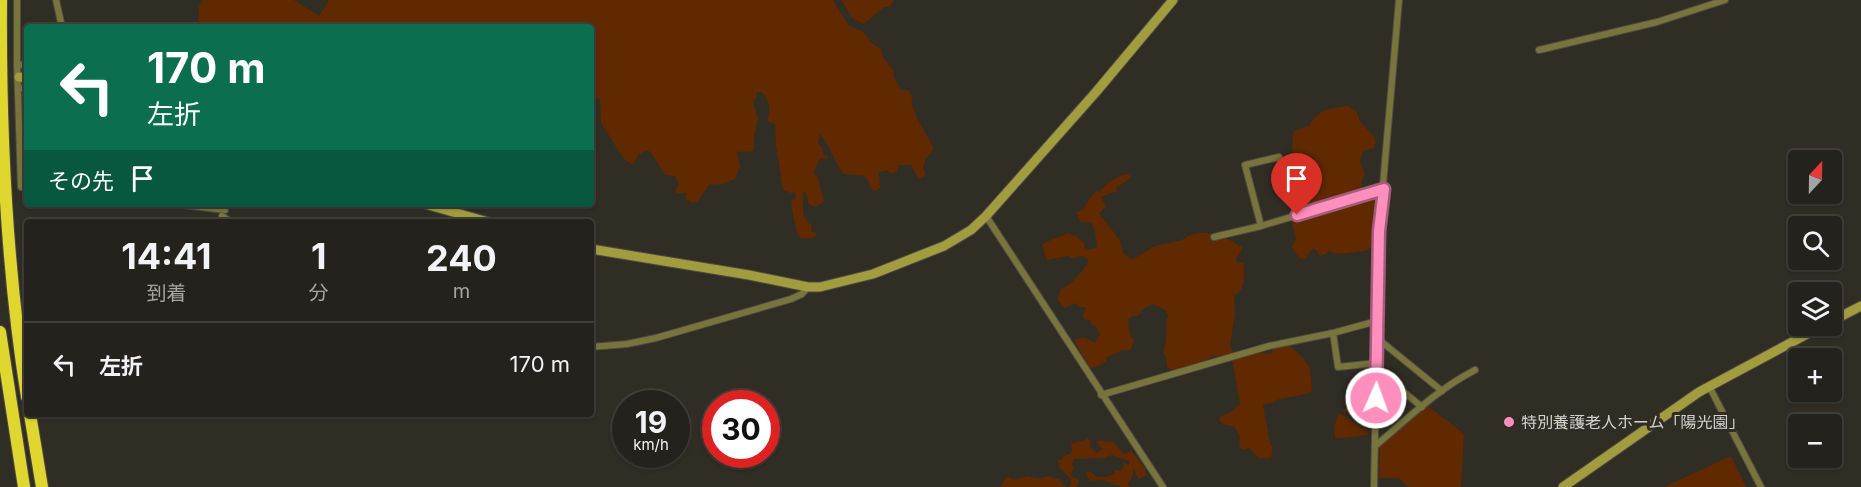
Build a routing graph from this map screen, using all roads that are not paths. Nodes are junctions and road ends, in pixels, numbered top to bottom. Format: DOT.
graph roads {
  1 [pos="1,0"];
  2 [pos="16,0"];
  3 [pos="56,0"];
  4 [pos="1173,0"];
  5 [pos="1399,0"];
  6 [pos="1725,0"];
  7 [pos="61,24"];
  8 [pos="1539,50"];
  9 [pos="17,64"];
  10 [pos="24,65"];
  11 [pos="18,88"];
  12 [pos="24,89"];
  13 [pos="24,188"];
  14 [pos="1384,189"];
  15 [pos="192,207"];
  16 [pos="436,207"];
  17 [pos="1297,215"];
  18 [pos="986,216"];
  19 [pos="229,219"];
  20 [pos="478,219"];
  21 [pos="1261,226"];
  22 [pos="1214,237"];
  23 [pos="594,249"];
  24 [pos="808,287"];
  25 [pos="1861,306"];
  26 [pos="1842,316"];
  27 [pos="1377,321"];
  28 [pos="0,332"];
  29 [pos="1333,333"];
  30 [pos="1803,336"];
  31 [pos="1377,338"];
  32 [pos="594,347"];
  33 [pos="1377,366"];
  34 [pos="1475,370"];
  35 [pos="24,373"];
  36 [pos="1709,386"];
  37 [pos="1442,390"];
  38 [pos="1101,394"];
  39 [pos="1422,407"];
  40 [pos="30,417"];
  41 [pos="1375,446"];
  42 [pos="24,487"];
  43 [pos="42,487"];
  44 [pos="1163,487"];
  45 [pos="1374,487"];
  46 [pos="1563,487"];
  47 [pos="1761,487"];
  1 -- 35 [label="highway"];
  2 -- 9 [label="street"];
  3 -- 7 [label="street"];
  4 -- 18 [label="street"];
  5 -- 14 [label="street"];
  6 -- 8 [label="street"];
  9 -- 10 [label="street"];
  9 -- 11 [label="street"];
  11 -- 12 [label="street"];
  11 -- 13 [label="street"];
  14 -- 17 [label="street"];
  14 -- 27 [label="street"];
  15 -- 19 [label="street"];
  16 -- 20 [label="street"];
  17 -- 21 [label="street"];
  17 -- 21 [label="street"];
  18 -- 24 [label="street"];
  18 -- 38 [label="street"];
  21 -- 22 [label="street"];
  23 -- 24 [label="street"];
  24 -- 32 [label="street"];
  25 -- 26 [label="street"];
  27 -- 29 [label="street"];
  27 -- 31 [label="street"];
  28 -- 42 [label="highway"];
  29 -- 33 [label="street"];
  29 -- 38 [label="street"];
  30 -- 36 [label="street"];
  31 -- 33 [label="street"];
  31 -- 37 [label="street"];
  33 -- 39 [label="street"];
  33 -- 41 [label="street"];
  34 -- 37 [label="street"];
  36 -- 46 [label="street"];
  36 -- 47 [label="street"];
  37 -- 39 [label="street"];
  38 -- 44 [label="street"];
  39 -- 41 [label="street"];
  40 -- 43 [label="highway"];
  41 -- 45 [label="street"];
}
